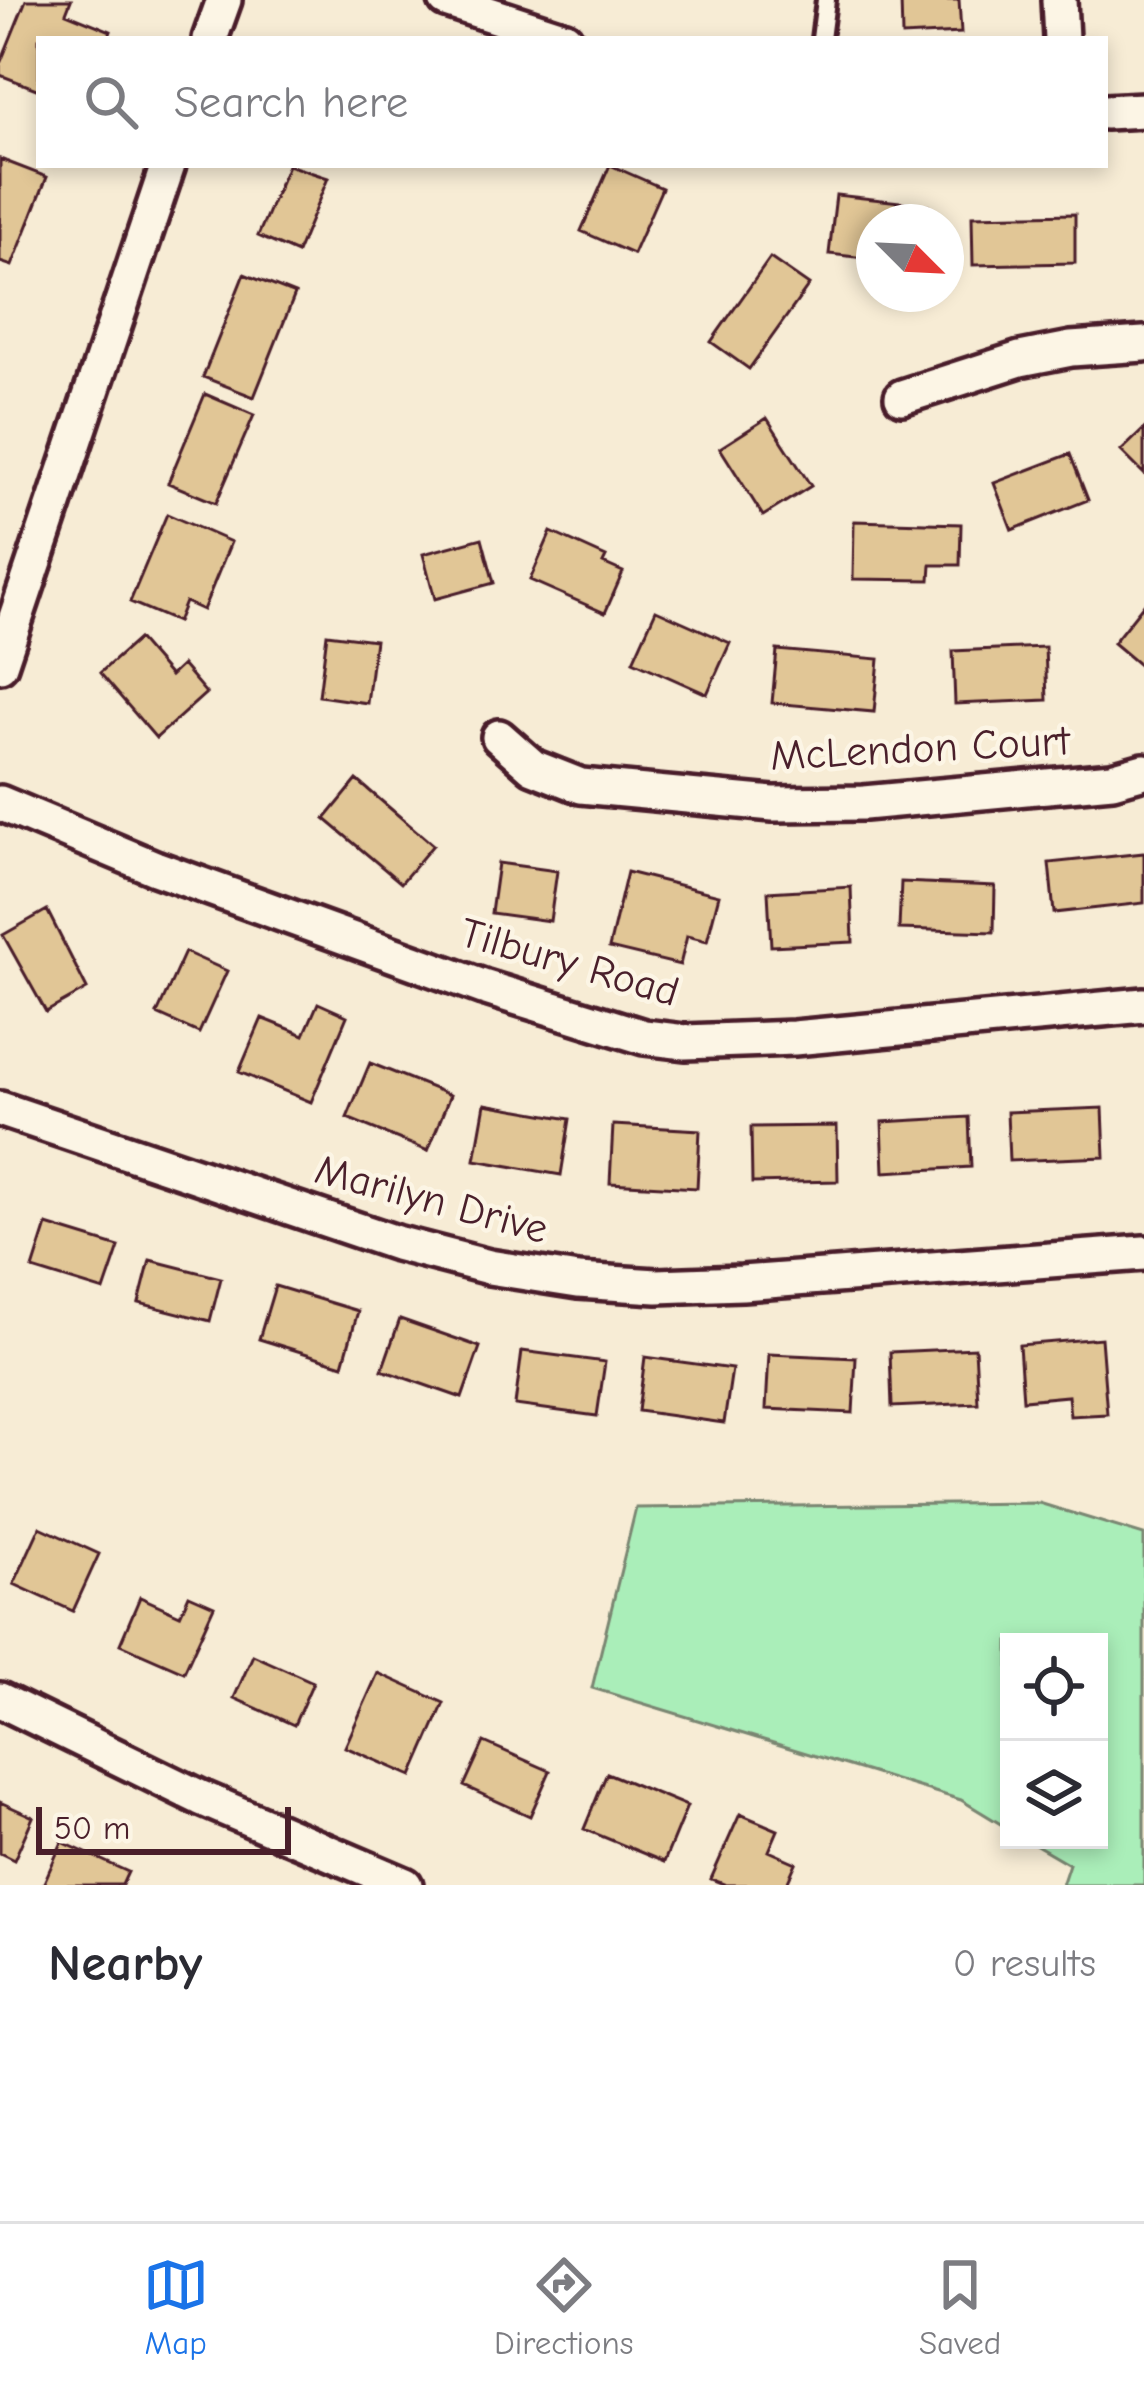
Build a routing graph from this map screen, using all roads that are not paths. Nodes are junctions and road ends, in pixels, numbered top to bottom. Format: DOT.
graph roads {
  1 [pos="224,0"];
  2 [pos="446,0"];
  3 [pos="826,0"];
  4 [pos="1059,0"];
  5 [pos="211,36"];
  6 [pos="556,36"];
  7 [pos="821,36"];
  8 [pos="1061,36"];
  9 [pos="1144,110"];
  10 [pos="1108,112"];
  11 [pos="167,168"];
  12 [pos="1144,344"];
  13 [pos="902,397"];
  14 [pos="0,665"];
  15 [pos="499,737"];
  16 [pos="1144,771"];
  17 [pos="0,803"];
  18 [pos="1144,1005"];
  19 [pos="0,1108"];
  20 [pos="1144,1253"];
  21 [pos="0,1700"];
  22 [pos="405,1885"];
  1 -- 5 [label="street"];
  2 -- 6 [label="street"];
  3 -- 7 [label="lane"];
  4 -- 8 [label="street"];
  9 -- 10 [label="street"];
  11 -- 14 [label="street"];
  12 -- 13 [label="street"];
  15 -- 16 [label="street, McLendon Court"];
  17 -- 18 [label="street, Tilbury Road"];
  19 -- 20 [label="street, Marilyn Drive"];
  21 -- 22 [label="street"];
}
